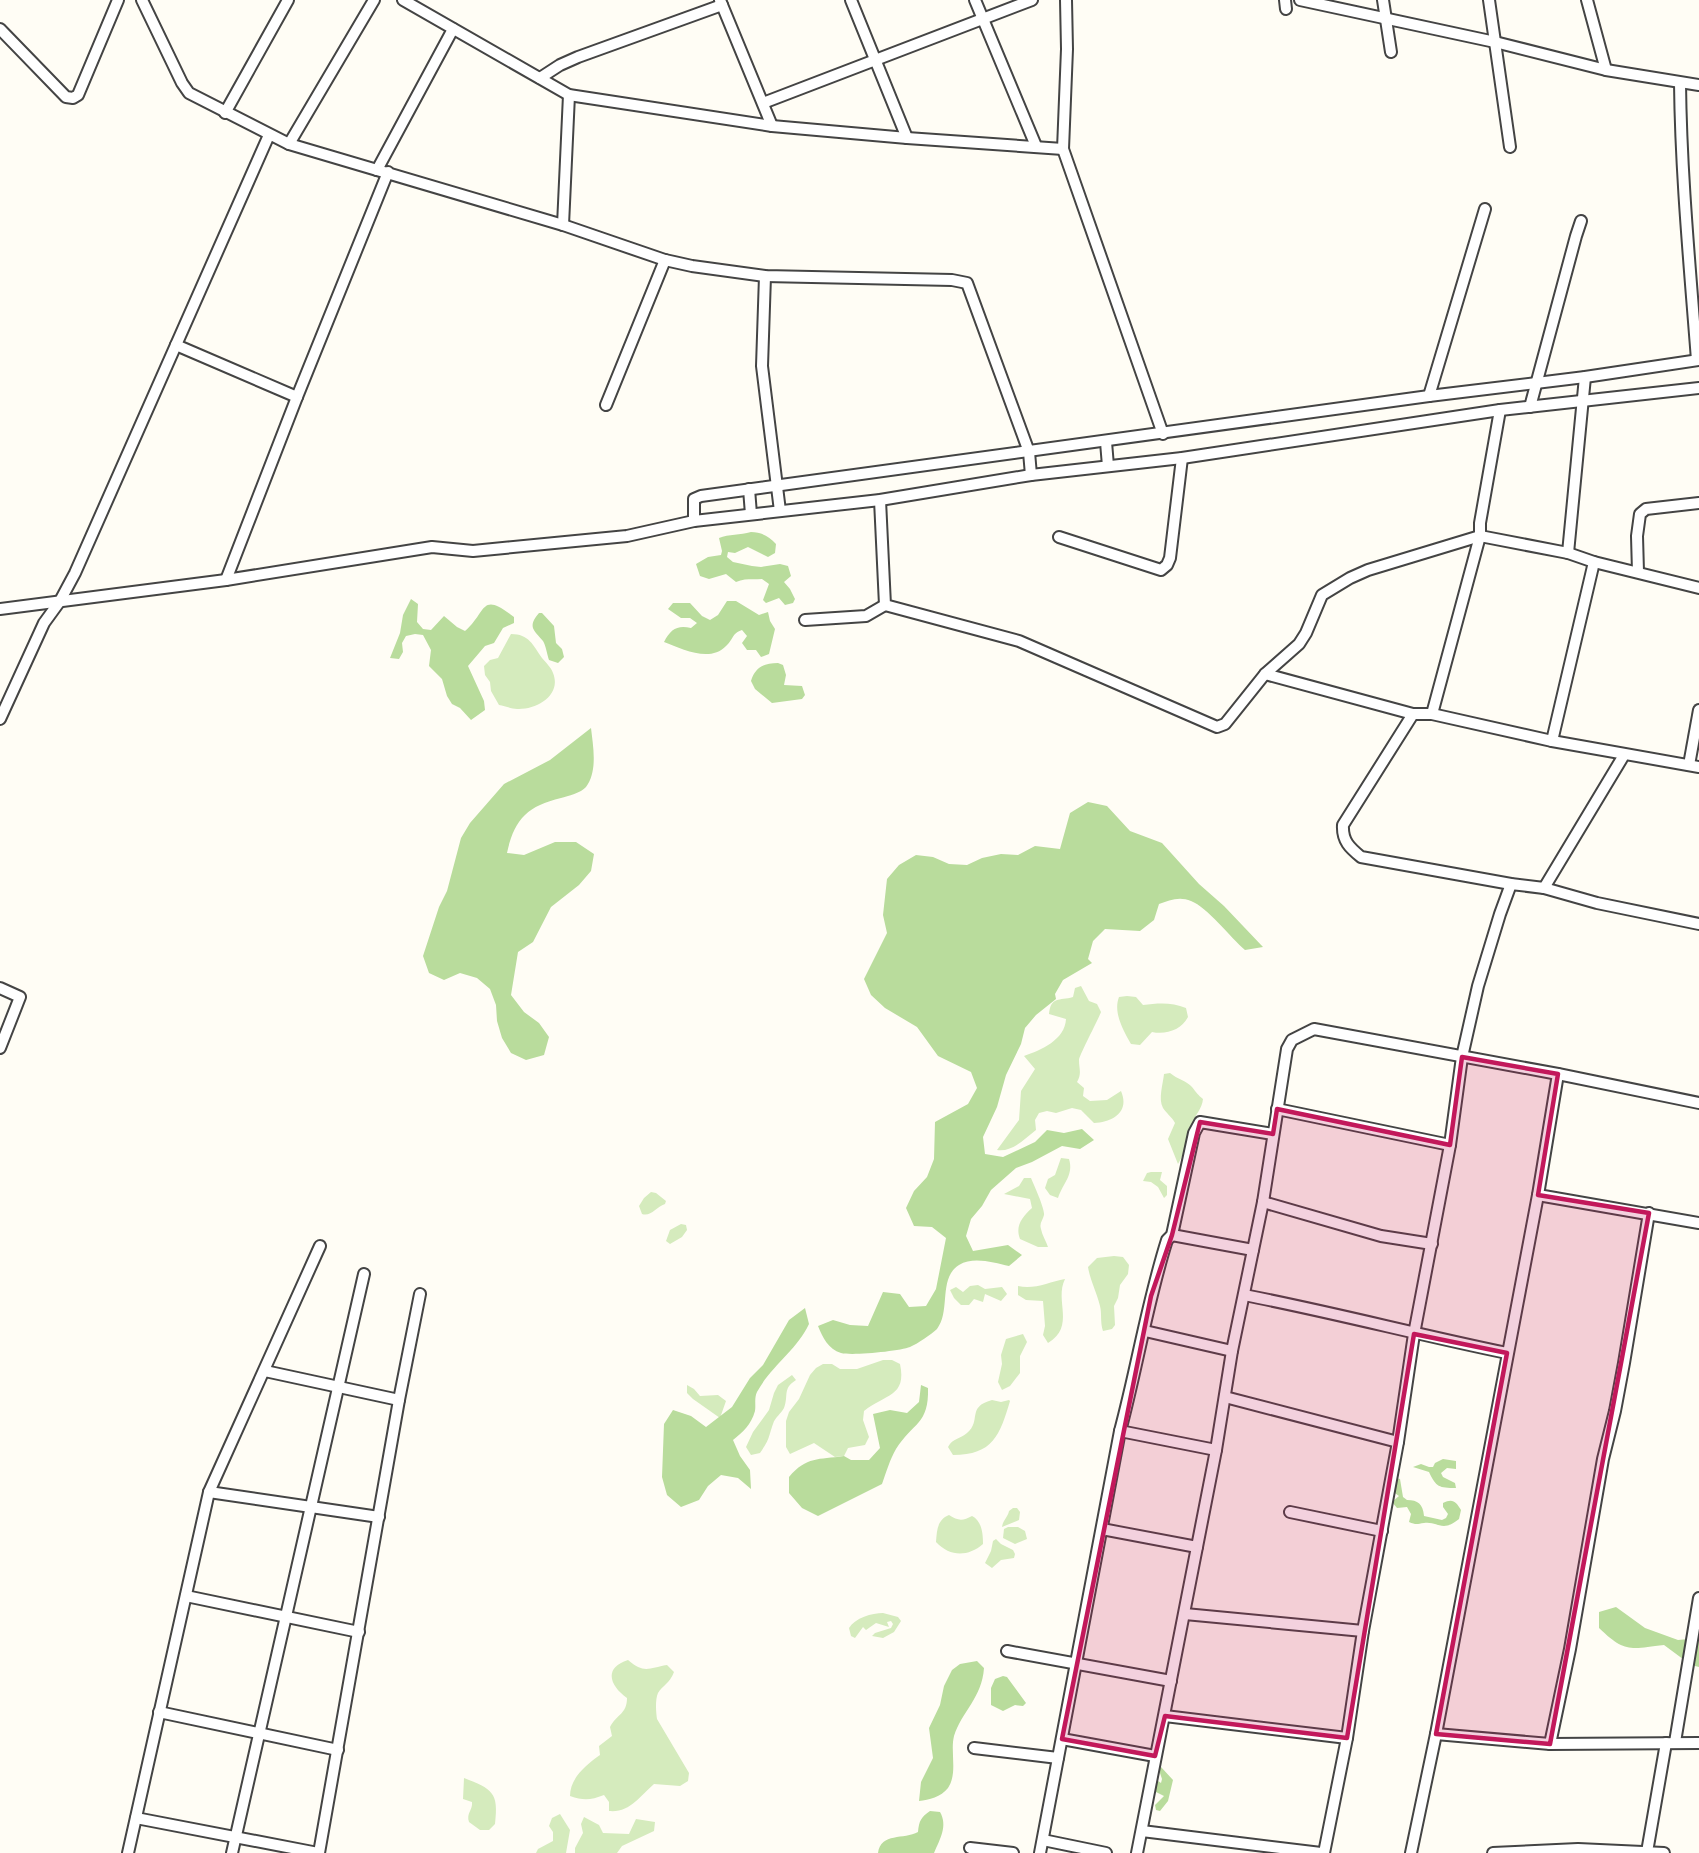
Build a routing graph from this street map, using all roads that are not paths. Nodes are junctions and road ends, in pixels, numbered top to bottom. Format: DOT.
graph roads {
  1 [pos="118,0"];
  2 [pos="142,0"];
  3 [pos="288,0"];
  4 [pos="374,0"];
  5 [pos="851,0"];
  6 [pos="975,0"];
  7 [pos="1032,0"];
  8 [pos="1065,0"];
  9 [pos="1300,0"];
  10 [pos="1383,0"];
  11 [pos="1489,0"];
  12 [pos="1587,0"];
  13 [pos="408,1"];
  14 [pos="721,2"];
  15 [pos="983,19"];
  16 [pos="1387,19"];
  17 [pos="0,29"];
  18 [pos="453,29"];
  19 [pos="1495,42"];
  20 [pos="1391,52"];
  21 [pos="876,61"];
  22 [pos="1606,70"];
  23 [pos="540,78"];
  24 [pos="1680,83"];
  25 [pos="1699,85"];
  26 [pos="569,94"];
  27 [pos="763,103"];
  28 [pos="225,113"];
  29 [pos="772,126"];
  30 [pos="269,135"];
  31 [pos="908,138"];
  32 [pos="289,144"];
  33 [pos="1036,146"];
  34 [pos="1510,147"];
  35 [pos="1064,149"];
  36 [pos="382,171"];
  37 [pos="1485,209"];
  38 [pos="1581,221"];
  39 [pos="563,225"];
  40 [pos="665,260"];
  41 [pos="765,276"];
  42 [pos="176,345"];
  43 [pos="1698,360"];
  44 [pos="1585,377"];
  45 [pos="1536,383"];
  46 [pos="1699,388"];
  47 [pos="1429,396"];
  48 [pos="297,397"];
  49 [pos="1584,401"];
  50 [pos="606,405"];
  51 [pos="1530,407"];
  52 [pos="1500,410"];
  53 [pos="1163,434"];
  54 [pos="1106,442"];
  55 [pos="1029,452"];
  56 [pos="1182,458"];
  57 [pos="1108,466"];
  58 [pos="1031,475"];
  59 [pos="777,485"];
  60 [pos="749,489"];
  61 [pos="880,500"];
  62 [pos="1699,503"];
  63 [pos="780,511"];
  64 [pos="751,514"];
  65 [pos="694,521"];
  66 [pos="1480,536"];
  67 [pos="1059,537"];
  68 [pos="1568,553"];
  69 [pos="1594,561"];
  70 [pos="1638,572"];
  71 [pos="226,580"];
  72 [pos="1699,588"];
  73 [pos="60,601"];
  74 [pos="885,605"];
  75 [pos="0,609"];
  76 [pos="805,620"];
  77 [pos="1265,674"];
  78 [pos="1699,710"];
  79 [pos="1413,714"];
  80 [pos="1432,714"];
  81 [pos="0,719"];
  82 [pos="1552,741"];
  83 [pos="1624,755"];
  84 [pos="1694,766"];
  85 [pos="1511,884"];
  86 [pos="1544,888"];
  87 [pos="1699,924"];
  88 [pos="0,988"];
  89 [pos="0,1048"];
  90 [pos="1462,1057"];
  91 [pos="1558,1074"];
  92 [pos="1699,1103"];
  93 [pos="1277,1109"];
  94 [pos="1273,1134"];
  95 [pos="1450,1145"];
  96 [pos="1538,1195"];
  97 [pos="1263,1202"];
  98 [pos="1649,1213"];
  99 [pos="1699,1223"];
  100 [pos="1172,1235"];
  101 [pos="1432,1244"];
  102 [pos="320,1246"];
  103 [pos="1253,1250"];
  104 [pos="364,1274"];
  105 [pos="420,1294"];
  106 [pos="1244,1295"];
  107 [pos="1144,1331"];
  108 [pos="1414,1334"];
  109 [pos="1232,1351"];
  110 [pos="1507,1353"];
  111 [pos="265,1371"];
  112 [pos="338,1387"];
  113 [pos="1225,1397"];
  114 [pos="399,1400"];
  115 [pos="1120,1431"];
  116 [pos="1398,1442"];
  117 [pos="1216,1450"];
  118 [pos="209,1492"];
  119 [pos="311,1507"];
  120 [pos="1290,1512"];
  121 [pos="379,1517"];
  122 [pos="1102,1529"];
  123 [pos="1382,1531"];
  124 [pos="1197,1547"];
  125 [pos="186,1596"];
  126 [pos="1699,1602"];
  127 [pos="1185,1614"];
  128 [pos="285,1617"];
  129 [pos="1363,1631"];
  130 [pos="359,1632"];
  131 [pos="1007,1650"];
  132 [pos="1076,1663"];
  133 [pos="1171,1681"];
  134 [pos="159,1713"];
  135 [pos="1166,1716"];
  136 [pos="259,1733"];
  137 [pos="1436,1734"];
  138 [pos="1062,1738"];
  139 [pos="1347,1738"];
  140 [pos="1670,1743"];
  141 [pos="1699,1743"];
  142 [pos="1550,1744"];
  143 [pos="974,1748"];
  144 [pos="338,1750"];
  145 [pos="1155,1756"];
  146 [pos="1058,1758"];
  147 [pos="136,1818"];
  148 [pos="1142,1831"];
  149 [pos="235,1837"];
  150 [pos="1043,1840"];
  151 [pos="970,1848"];
  152 [pos="1647,1852"];
  153 [pos="128,1853"];
  154 [pos="232,1853"];
  155 [pos="318,1853"];
  156 [pos="1012,1853"];
  157 [pos="1040,1853"];
  158 [pos="1106,1853"];
  159 [pos="1137,1853"];
  160 [pos="1322,1853"];
  161 [pos="1411,1853"];
  162 [pos="1501,1853"];
  163 [pos="1664,1853"];
  1 -- 17 [label="street"];
  2 -- 28 [label="street"];
  3 -- 28 [label="street"];
  4 -- 32 [label="street"];
  5 -- 21 [label="street"];
  6 -- 15 [label="street"];
  7 -- 15 [label="street"];
  8 -- 35 [label="street"];
  9 -- 16 [label="street"];
  10 -- 16 [label="street"];
  11 -- 19 [label="street"];
  12 -- 22 [label="street"];
  13 -- 18 [label="street"];
  14 -- 23 [label="street"];
  14 -- 27 [label="street"];
  15 -- 21 [label="street"];
  15 -- 33 [label="street"];
  16 -- 19 [label="street"];
  16 -- 20 [label="street"];
  18 -- 23 [label="street"];
  18 -- 36 [label="street"];
  19 -- 22 [label="street"];
  19 -- 34 [label="street"];
  21 -- 27 [label="street"];
  21 -- 31 [label="street"];
  22 -- 24 [label="street"];
  23 -- 26 [label="street"];
  24 -- 25 [label="street"];
  24 -- 43 [label="street"];
  26 -- 29 [label="street"];
  26 -- 39 [label="street"];
  27 -- 29 [label="street"];
  28 -- 30 [label="street"];
  29 -- 31 [label="street"];
  30 -- 32 [label="street"];
  30 -- 42 [label="street"];
  31 -- 33 [label="street"];
  32 -- 36 [label="street"];
  33 -- 35 [label="street"];
  35 -- 53 [label="street"];
  36 -- 39 [label="street"];
  36 -- 48 [label="street"];
  37 -- 47 [label="street"];
  38 -- 45 [label="street"];
  39 -- 40 [label="street"];
  40 -- 41 [label="street"];
  40 -- 50 [label="street"];
  41 -- 55 [label="street"];
  41 -- 59 [label="street"];
  42 -- 48 [label="street"];
  42 -- 73 [label="street"];
  43 -- 44 [label="street"];
  44 -- 45 [label="street"];
  44 -- 49 [label="street"];
  45 -- 47 [label="street"];
  45 -- 51 [label="street"];
  46 -- 49 [label="street"];
  47 -- 53 [label="street"];
  48 -- 71 [label="street"];
  49 -- 51 [label="street"];
  49 -- 68 [label="street"];
  51 -- 52 [label="street"];
  52 -- 56 [label="street"];
  52 -- 66 [label="street"];
  53 -- 54 [label="street"];
  54 -- 55 [label="street"];
  54 -- 57 [label="street"];
  55 -- 58 [label="street"];
  55 -- 59 [label="street"];
  56 -- 57 [label="street"];
  56 -- 67 [label="street"];
  57 -- 58 [label="street"];
  58 -- 61 [label="street"];
  59 -- 60 [label="street"];
  59 -- 63 [label="street"];
  60 -- 64 [label="street"];
  60 -- 65 [label="street"];
  61 -- 63 [label="street"];
  61 -- 74 [label="street"];
  62 -- 70 [label="street"];
  63 -- 64 [label="street"];
  64 -- 65 [label="street"];
  65 -- 71 [label="street"];
  66 -- 68 [label="street"];
  66 -- 77 [label="street"];
  66 -- 80 [label="street"];
  68 -- 69 [label="street"];
  69 -- 70 [label="street"];
  69 -- 82 [label="street"];
  70 -- 72 [label="street"];
  71 -- 73 [label="street"];
  73 -- 75 [label="street"];
  73 -- 81 [label="street"];
  74 -- 76 [label="street"];
  74 -- 77 [label="street"];
  77 -- 79 [label="street"];
  78 -- 84 [label="street"];
  79 -- 80 [label="street"];
  79 -- 85 [label="street"];
  80 -- 82 [label="street"];
  82 -- 83 [label="street"];
  83 -- 84 [label="street"];
  83 -- 86 [label="street"];
  85 -- 86 [label="street"];
  85 -- 90 [label="street"];
  86 -- 87 [label="street"];
  88 -- 89 [label="street"];
  90 -- 91 [label="street"];
  90 -- 93 [label="street"];
  90 -- 95 [label="street"];
  91 -- 92 [label="street"];
  91 -- 96 [label="street"];
  93 -- 94 [label="street"];
  93 -- 95 [label="street"];
  94 -- 97 [label="street"];
  94 -- 100 [label="street"];
  95 -- 101 [label="street"];
  96 -- 98 [label="street"];
  96 -- 110 [label="street"];
  97 -- 101 [label="street"];
  97 -- 103 [label="street"];
  98 -- 99 [label="street"];
  98 -- 142 [label="street"];
  100 -- 103 [label="street"];
  100 -- 107 [label="street"];
  101 -- 108 [label="street"];
  102 -- 111 [label="street"];
  103 -- 106 [label="street"];
  104 -- 112 [label="street"];
  105 -- 114 [label="street"];
  106 -- 108 [label="street"];
  106 -- 109 [label="street"];
  107 -- 109 [label="street"];
  107 -- 115 [label="street"];
  108 -- 110 [label="street"];
  108 -- 116 [label="street"];
  109 -- 113 [label="street"];
  110 -- 137 [label="street"];
  111 -- 112 [label="street"];
  111 -- 118 [label="street"];
  112 -- 114 [label="street"];
  112 -- 119 [label="street"];
  113 -- 116 [label="street"];
  113 -- 117 [label="street"];
  114 -- 121 [label="street"];
  115 -- 117 [label="street"];
  115 -- 122 [label="street"];
  116 -- 123 [label="street"];
  117 -- 124 [label="street"];
  118 -- 119 [label="street"];
  118 -- 125 [label="street"];
  119 -- 121 [label="street"];
  119 -- 128 [label="street"];
  120 -- 123 [label="street"];
  121 -- 130 [label="street"];
  122 -- 124 [label="street"];
  122 -- 132 [label="street"];
  123 -- 129 [label="street"];
  124 -- 127 [label="street"];
  125 -- 128 [label="street"];
  125 -- 134 [label="street"];
  126 -- 140 [label="street"];
  127 -- 129 [label="street"];
  127 -- 133 [label="street"];
  128 -- 130 [label="street"];
  128 -- 136 [label="street"];
  129 -- 139 [label="street"];
  130 -- 144 [label="street"];
  131 -- 132 [label="street"];
  132 -- 133 [label="street"];
  132 -- 138 [label="street"];
  133 -- 135 [label="street"];
  134 -- 136 [label="street"];
  134 -- 147 [label="street"];
  135 -- 139 [label="street"];
  135 -- 145 [label="street"];
  136 -- 144 [label="street"];
  136 -- 149 [label="street"];
  137 -- 142 [label="street"];
  137 -- 161 [label="street"];
  138 -- 145 [label="street"];
  138 -- 146 [label="street"];
  139 -- 160 [label="street"];
  140 -- 141 [label="street"];
  140 -- 142 [label="street"];
  140 -- 152 [label="street"];
  143 -- 146 [label="street"];
  144 -- 155 [label="street"];
  145 -- 148 [label="street"];
  146 -- 150 [label="street"];
  147 -- 149 [label="street"];
  147 -- 153 [label="street"];
  148 -- 159 [label="street"];
  148 -- 160 [label="street"];
  149 -- 154 [label="street"];
  149 -- 155 [label="street"];
  150 -- 157 [label="street"];
  150 -- 158 [label="street"];
  151 -- 156 [label="street"];
  152 -- 162 [label="street"];
  152 -- 163 [label="street"];
}
